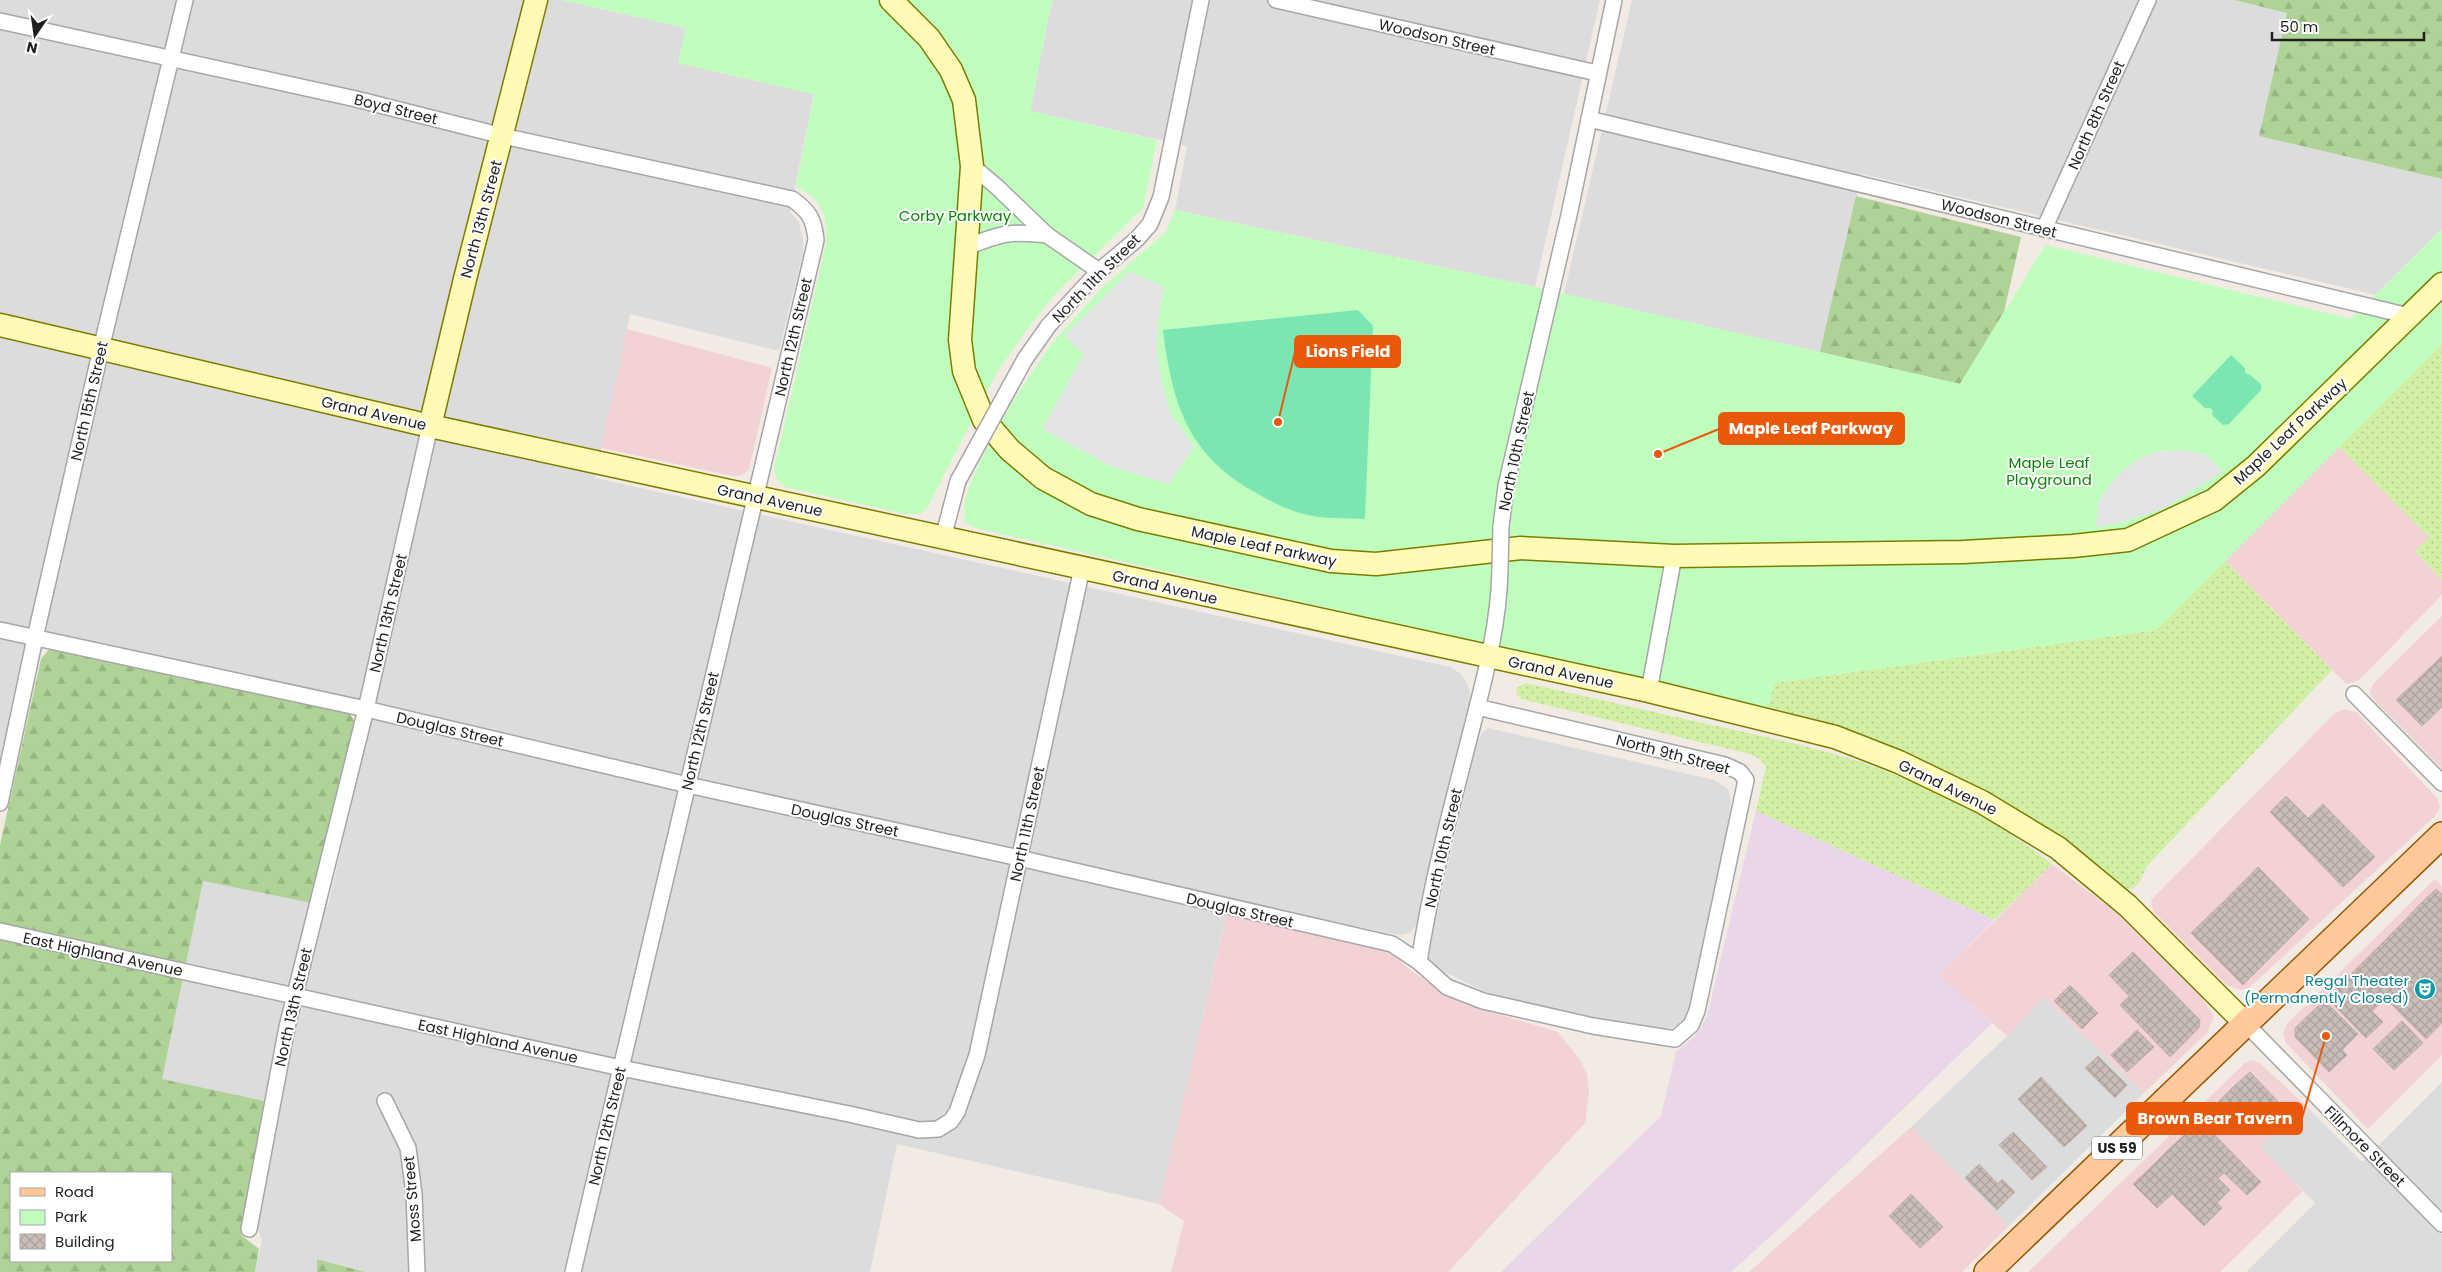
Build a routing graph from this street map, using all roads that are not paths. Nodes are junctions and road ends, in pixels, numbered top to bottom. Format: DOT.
graph roads {
  1 [pos="185,0"];
  2 [pos="536,0"];
  3 [pos="890,0"];
  4 [pos="1201,0"];
  5 [pos="1276,0"];
  6 [pos="1614,0"];
  7 [pos="2148,0"];
  8 [pos="0,21"];
  9 [pos="170,58"];
  10 [pos="1598,73"];
  11 [pos="1589,119"];
  12 [pos="503,136"];
  13 [pos="972,166"];
  14 [pos="792,199"];
  15 [pos="2044,229"];
  16 [pos="1047,235"];
  17 [pos="967,247"];
  18 [pos="1099,271"];
  19 [pos="2442,284"];
  20 [pos="2409,316"];
  21 [pos="0,326"];
  22 [pos="101,349"];
  23 [pos="430,426"];
  24 [pos="756,497"];
  25 [pos="943,538"];
  26 [pos="1674,556"];
  27 [pos="1082,568"];
  28 [pos="0,630"];
  29 [pos="35,638"];
  30 [pos="1489,657"];
  31 [pos="1649,691"];
  32 [pos="2354,694"];
  33 [pos="1477,707"];
  34 [pos="366,710"];
  35 [pos="2442,783"];
  36 [pos="688,785"];
  37 [pos="0,803"];
  38 [pos="2442,835"];
  39 [pos="1019,858"];
  40 [pos="0,931"];
  41 [pos="1419,962"];
  42 [pos="295,996"];
  43 [pos="2246,1024"];
  44 [pos="1675,1039"];
  45 [pos="621,1068"];
  46 [pos="969,1079"];
  47 [pos="385,1101"];
  48 [pos="2442,1224"];
  49 [pos="249,1229"];
  50 [pos="417,1272"];
  51 [pos="573,1272"];
  52 [pos="1988,1272"];
  1 -- 9 [label="street, North 15th Street"];
  2 -- 12 [label="street, North 13th Street"];
  3 -- 13 [label="street"];
  4 -- 18 [label="street, North 11th Street"];
  5 -- 10 [label="street, Woodson Street"];
  6 -- 10 [label="street, North 10th Street"];
  7 -- 15 [label="street, North 8th Street"];
  8 -- 9 [label="street, Boyd Street"];
  9 -- 12 [label="street, Boyd Street"];
  9 -- 22 [label="street, North 15th Street"];
  10 -- 11 [label="street, North 10th Street"];
  11 -- 15 [label="street, Woodson Street"];
  11 -- 30 [label="street, North 10th Street, bridge"];
  12 -- 14 [label="street, Boyd Street"];
  12 -- 23 [label="street, North 13th Street"];
  13 -- 16 [label="street"];
  13 -- 17 [label="street"];
  14 -- 24 [label="street, North 12th Street"];
  15 -- 20 [label="street, Woodson Street"];
  16 -- 17 [label="street"];
  16 -- 18 [label="street"];
  17 -- 26 [label="street, Maple Leaf Parkway"];
  18 -- 25 [label="street, North 11th Street, bridge"];
  19 -- 20 [label="street, Maple Leaf Parkway"];
  20 -- 26 [label="street, Maple Leaf Parkway"];
  21 -- 22 [label="street, Grand Avenue"];
  22 -- 23 [label="street, Grand Avenue"];
  22 -- 29 [label="street, North 15th Street"];
  23 -- 24 [label="street, Grand Avenue"];
  23 -- 34 [label="street, North 13th Street"];
  24 -- 25 [label="street, Grand Avenue"];
  24 -- 36 [label="street, North 12th Street"];
  25 -- 27 [label="street, Grand Avenue"];
  26 -- 31 [label="street"];
  27 -- 30 [label="street, Grand Avenue"];
  27 -- 39 [label="street, North 11th Street"];
  28 -- 29 [label="street, Douglas Street"];
  29 -- 34 [label="street, Douglas Street"];
  29 -- 37 [label="street, North 15th Street"];
  30 -- 31 [label="street, Grand Avenue"];
  30 -- 33 [label="street, North 10th Street"];
  31 -- 43 [label="street, Grand Avenue"];
  32 -- 35 [label="street"];
  33 -- 41 [label="street, North 10th Street"];
  33 -- 44 [label="street, North 9th Street"];
  34 -- 36 [label="street, Douglas Street"];
  34 -- 42 [label="street, North 13th Street"];
  36 -- 39 [label="street, Douglas Street"];
  36 -- 45 [label="street, North 12th Street"];
  38 -- 43 [label="main road, US 59"];
  39 -- 41 [label="street, Douglas Street"];
  39 -- 46 [label="street, North 11th Street"];
  40 -- 42 [label="street, East Highland Avenue"];
  41 -- 44 [label="street, Douglas Street"];
  42 -- 45 [label="street, East Highland Avenue"];
  42 -- 49 [label="street, North 13th Street"];
  43 -- 48 [label="street, Fillmore Street"];
  43 -- 52 [label="main road, US 59"];
  45 -- 46 [label="street, East Highland Avenue"];
  45 -- 51 [label="street, North 12th Street"];
  47 -- 50 [label="street, Moss Street"];
}
